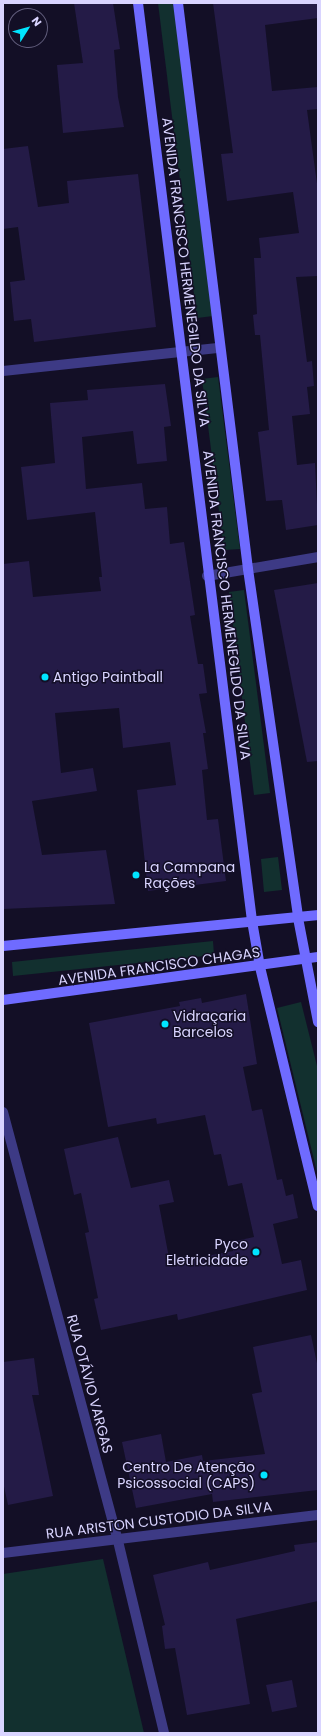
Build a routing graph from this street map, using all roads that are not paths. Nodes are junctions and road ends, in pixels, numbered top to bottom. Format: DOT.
graph roads {
  1 [pos="138,3"];
  2 [pos="178,3"];
  3 [pos="220,348"];
  4 [pos="183,352"];
  5 [pos="3,371"];
  6 [pos="318,557"];
  7 [pos="248,569"];
  8 [pos="207,576"];
  9 [pos="318,915"];
  10 [pos="298,918"];
  11 [pos="252,922"];
  12 [pos="3,946"];
  13 [pos="318,957"];
  14 [pos="306,960"];
  15 [pos="260,967"];
  16 [pos="3,1000"];
  17 [pos="318,1022"];
  18 [pos="3,1112"];
  19 [pos="318,1206"];
  20 [pos="318,1515"];
  21 [pos="118,1541"];
  22 [pos="3,1553"];
  23 [pos="164,1733"];
  1 -- 4 [label="main road, AVENIDA FRANCISCO HERMENEGILDO DA SILVA"];
  2 -- 3 [label="main road, AVENIDA FRANCISCO HERMENEGILDO DA SILVA"];
  3 -- 4 [label="street"];
  3 -- 7 [label="main road, AVENIDA FRANCISCO HERMENEGILDO DA SILVA"];
  4 -- 5 [label="street"];
  4 -- 8 [label="main road, AVENIDA FRANCISCO HERMENEGILDO DA SILVA"];
  6 -- 7 [label="street"];
  7 -- 8 [label="street"];
  7 -- 10 [label="main road, AVENIDA FRANCISCO HERMENEGILDO DA SILVA"];
  8 -- 11 [label="main road, AVENIDA FRANCISCO HERMENEGILDO DA SILVA"];
  9 -- 10 [label="main road"];
  10 -- 11 [label="main road"];
  10 -- 14 [label="main road, AVENIDA FRANCISCO HERMENEGILDO DA SILVA"];
  11 -- 12 [label="main road"];
  11 -- 15 [label="main road, AVENIDA FRANCISCO HERMENEGILDO DA SILVA"];
  13 -- 14 [label="main road, AVENIDA FRANCISCO CHAGAS"];
  14 -- 15 [label="main road, AVENIDA FRANCISCO CHAGAS"];
  14 -- 17 [label="main road, AVENIDA FRANCISCO HERMENEGILDO DA SILVA"];
  15 -- 16 [label="main road, AVENIDA FRANCISCO CHAGAS"];
  15 -- 19 [label="main road, AVENIDA FRANCISCO HERMENEGILDO DA SILVA"];
  18 -- 21 [label="street, RUA OTÁVIO VARGAS"];
  20 -- 21 [label="street, RUA ARISTON CUSTODIO DA SILVA"];
  21 -- 22 [label="street, RUA ARISTON CUSTODIO DA SILVA"];
  21 -- 23 [label="street, RUA OTÁVIO VARGAS"];
}
